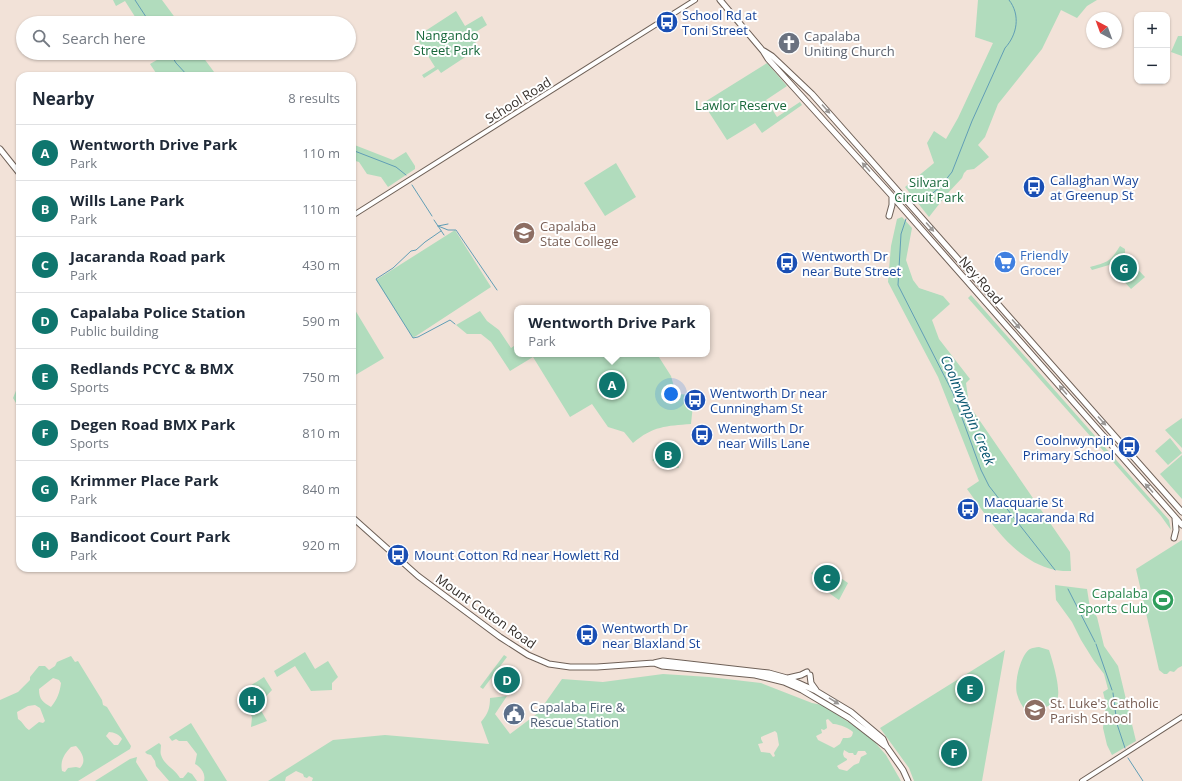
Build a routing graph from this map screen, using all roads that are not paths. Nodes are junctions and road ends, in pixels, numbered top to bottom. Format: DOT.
graph roads {
  1 [pos="695,0"];
  2 [pos="720,0"];
  3 [pos="764,51"];
  4 [pos="0,150"];
  5 [pos="16,169"];
  6 [pos="892,196"];
  7 [pos="356,213"];
  8 [pos="889,216"];
  9 [pos="1182,512"];
  10 [pos="1175,517"];
  11 [pos="356,521"];
  12 [pos="1182,525"];
  13 [pos="1174,538"];
  14 [pos="654,663"];
  15 [pos="787,678"];
  16 [pos="816,691"];
  17 [pos="1182,717"];
  18 [pos="886,746"];
  19 [pos="908,781"];
  20 [pos="1082,781"];
  1 -- 7 [label="street, School Road"];
  2 -- 3 [label="main road, Ney Road"];
  6 -- 3 [label="main road, Ney Road, one-way"];
  3 -- 9 [label="main road, Ney Road, one-way"];
  4 -- 5 [label="main road"];
  6 -- 8 [label="main road"];
  10 -- 6 [label="main road, Ney Road, one-way"];
  10 -- 12 [label="main road, Ney Road"];
  10 -- 13 [label="main road"];
  11 -- 14 [label="main road, Mount Cotton Road"];
  14 -- 15 [label="main road, Mount Cotton Road"];
  14 -- 18 [label="main road, Mount Cotton Road"];
  15 -- 16 [label="main road, Mount Cotton Road"];
  15 -- 16 [label="main road"];
  16 -- 18 [label="main road, Mount Cotton Road, one-way"];
  17 -- 20 [label="street"];
  18 -- 19 [label="main road, Mount Cotton Road"];
}
